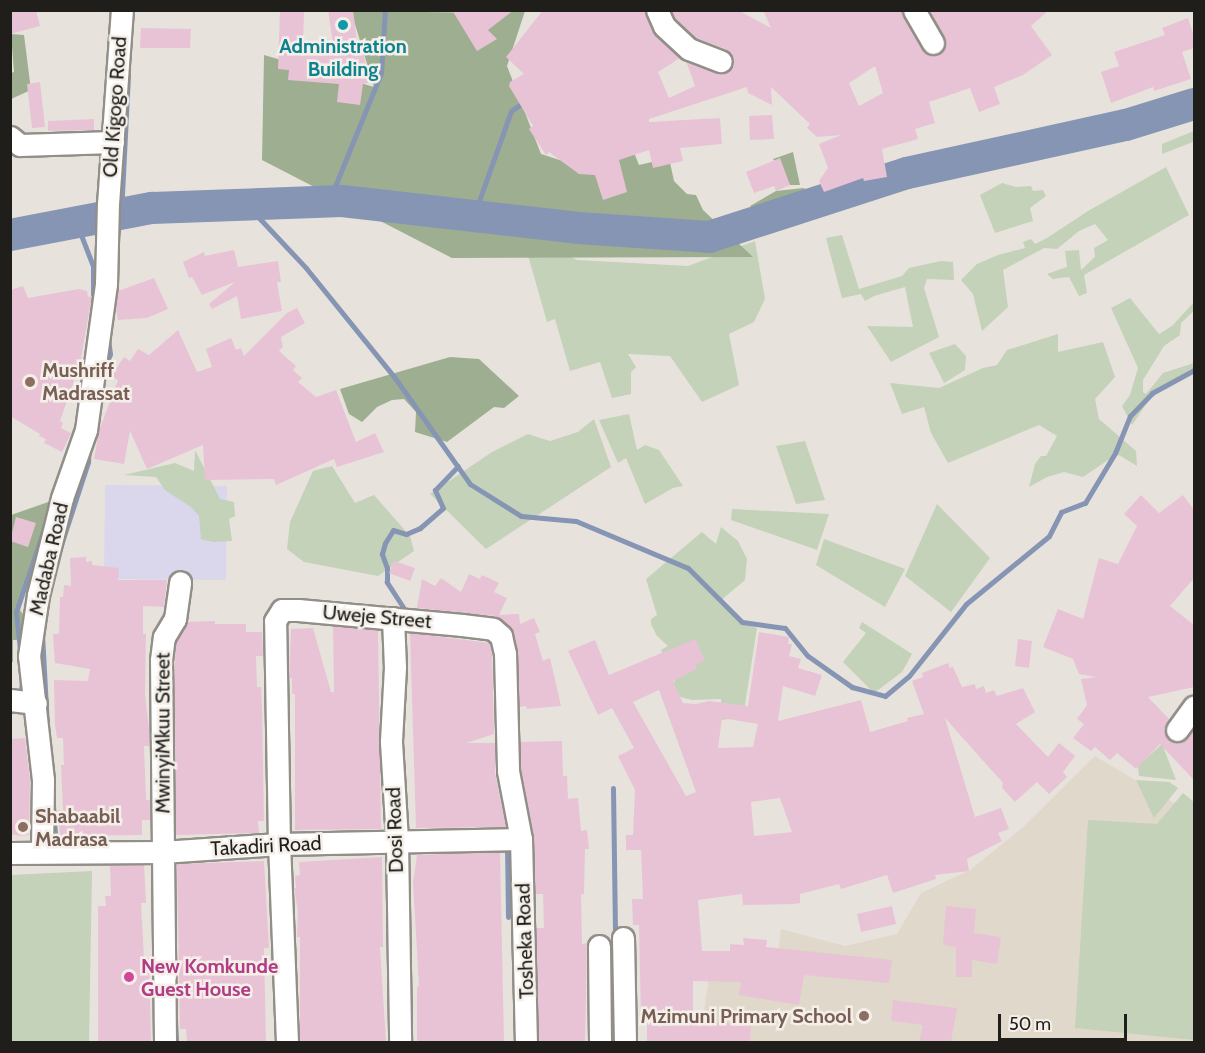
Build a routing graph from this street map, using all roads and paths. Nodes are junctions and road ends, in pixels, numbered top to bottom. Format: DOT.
graph roads {
  1 [pos="122,10"];
  2 [pos="657,10"];
  3 [pos="914,10"];
  4 [pos="933,43"];
  5 [pos="721,61"];
  6 [pos="10,137"];
  7 [pos="112,142"];
  8 [pos="106,270"];
  9 [pos="180,582"];
  10 [pos="393,618"];
  11 [pos="10,700"];
  12 [pos="36,703"];
  13 [pos="1194,707"];
  14 [pos="1177,730"];
  15 [pos="521,839"];
  16 [pos="397,841"];
  17 [pos="279,843"];
  18 [pos="42,852"];
  19 [pos="162,852"];
  20 [pos="10,853"];
  21 [pos="623,938"];
  22 [pos="599,945"];
  23 [pos="600,1020"];
  24 [pos="625,1021"];
  25 [pos="165,1042"];
  26 [pos="287,1042"];
  27 [pos="400,1042"];
  28 [pos="526,1042"];
  29 [pos="600,1042"];
  30 [pos="626,1042"];
  1 -- 7 [label="street, Old Kigogo Road"];
  2 -- 5 [label="street"];
  3 -- 4 [label="street"];
  6 -- 7 [label="street"];
  7 -- 8 [label="street, Old Kigogo Road"];
  8 -- 12 [label="street, Madaba Road"];
  9 -- 19 [label="street, MwinyiMkuu Street"];
  10 -- 15 [label="street, Uweje Street"];
  10 -- 16 [label="street, Dosi Road"];
  10 -- 17 [label="street, Uweje Street"];
  11 -- 12 [label="street"];
  12 -- 18 [label="street, Madaba Road"];
  13 -- 14 [label="street"];
  15 -- 16 [label="street, Takadiri Road"];
  15 -- 28 [label="street, Tosheka Road"];
  16 -- 17 [label="street, Takadiri Road"];
  16 -- 27 [label="street, Dosi Road"];
  17 -- 19 [label="street, Takadiri Road"];
  17 -- 26 [label="street"];
  18 -- 19 [label="street, Takadiri Road"];
  18 -- 20 [label="street, Takadiri Road"];
  19 -- 25 [label="street, MwinyiMkuu Street"];
  21 -- 24 [label="street"];
  22 -- 23 [label="street"];
  23 -- 24 [label="street"];
  23 -- 29 [label="street"];
  24 -- 30 [label="street"];
}
